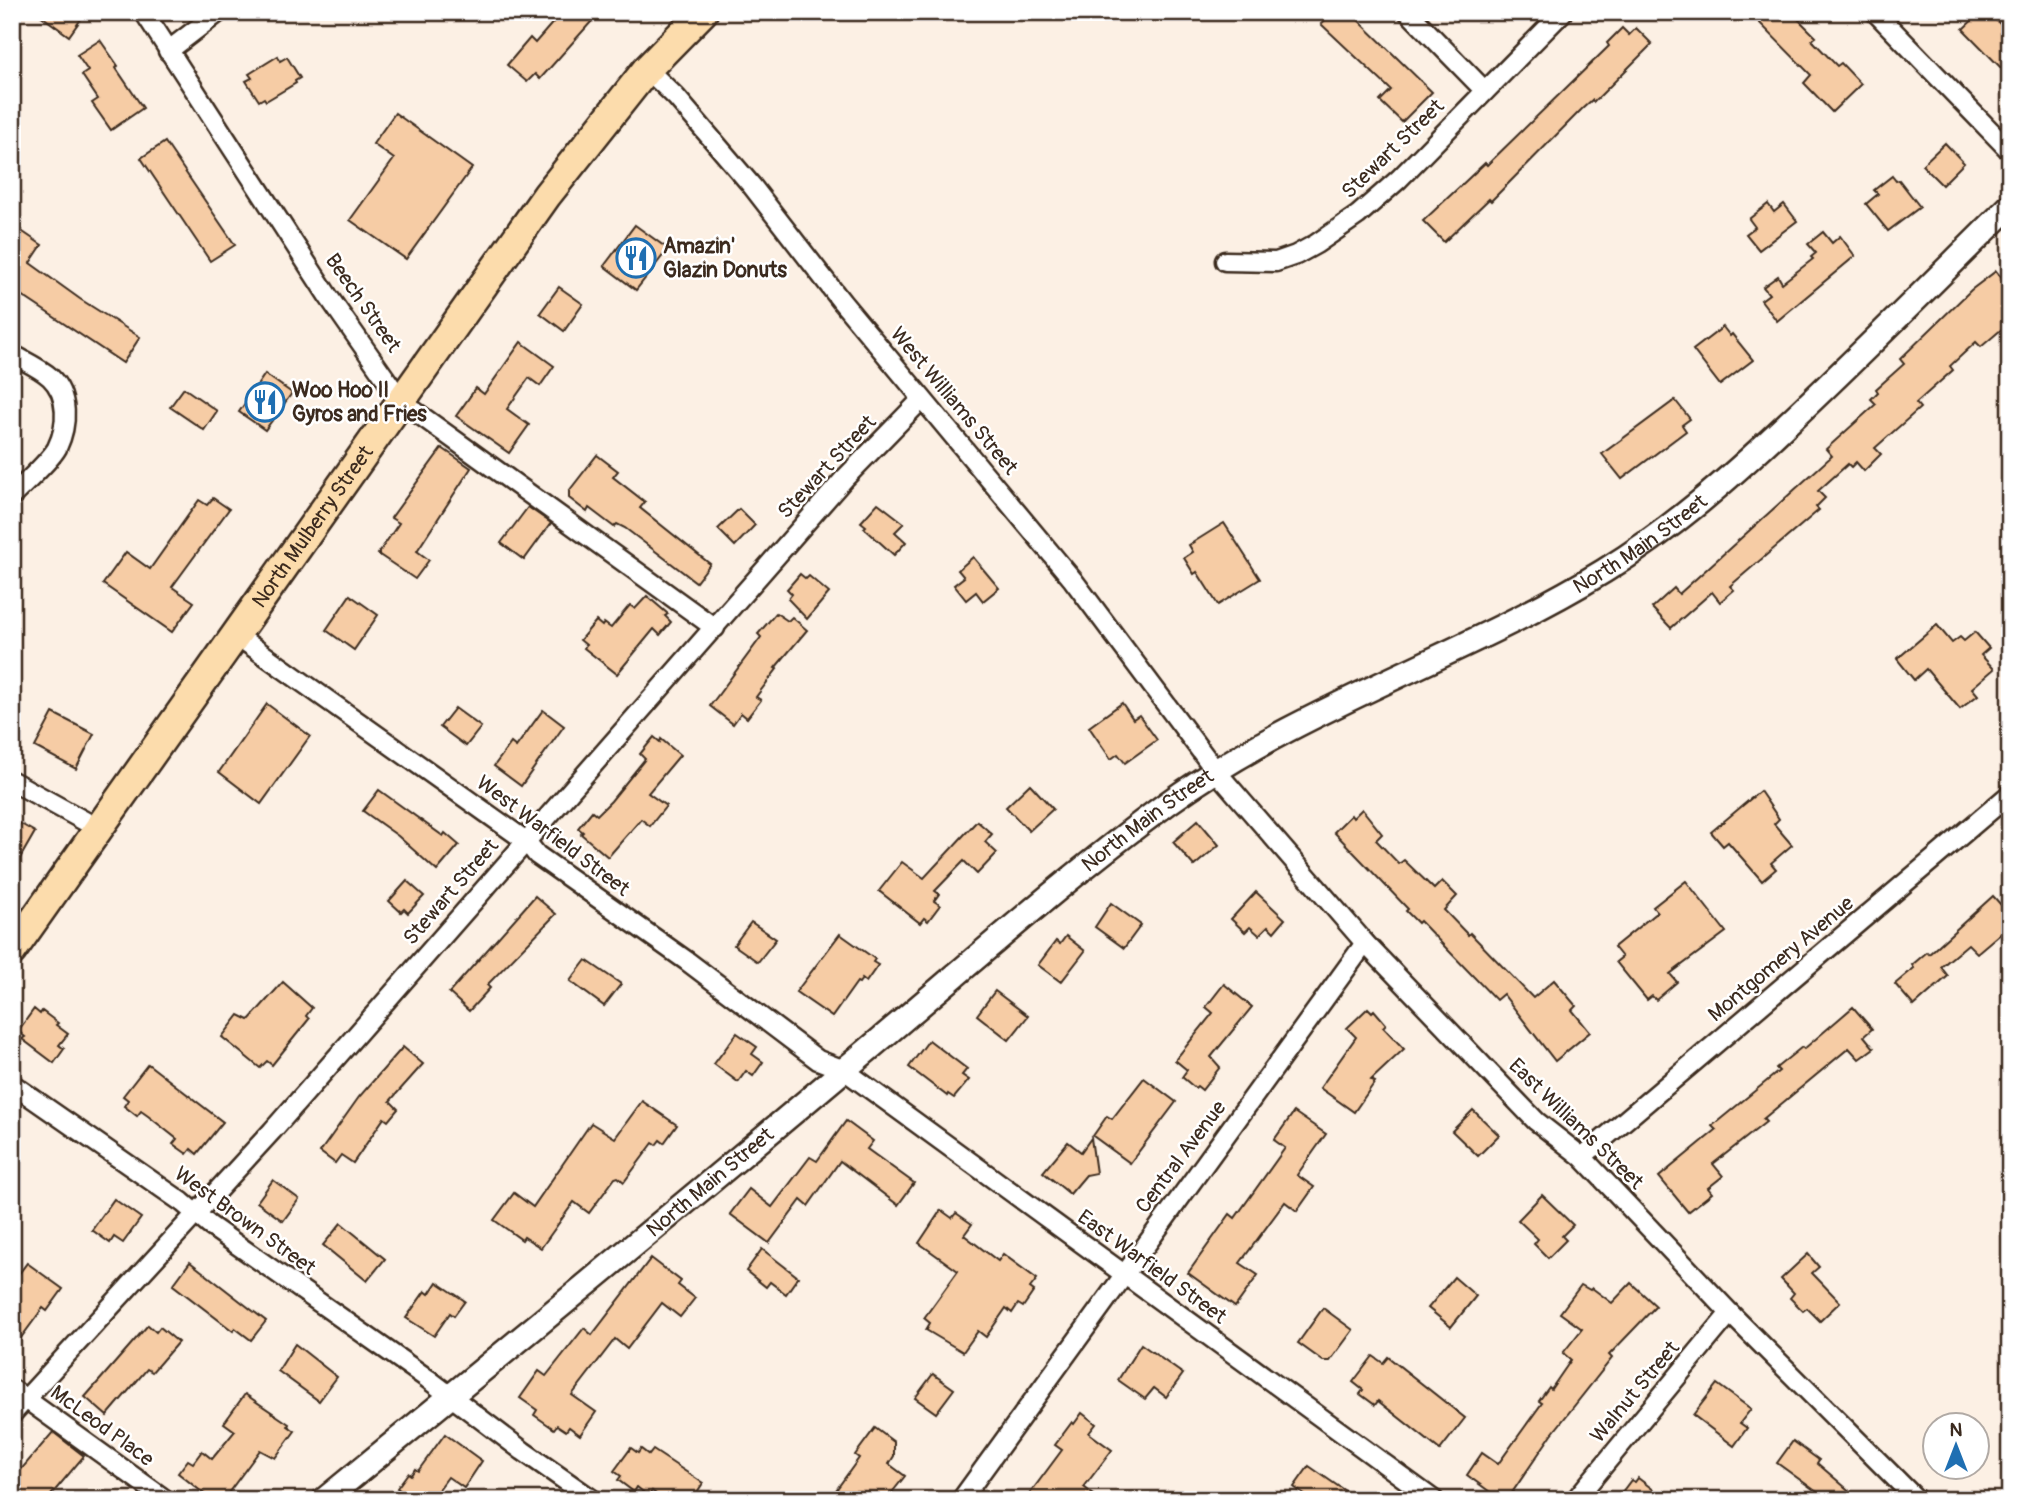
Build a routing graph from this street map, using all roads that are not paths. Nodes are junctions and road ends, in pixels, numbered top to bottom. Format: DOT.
graph roads {
  1 [pos="144,12"];
  2 [pos="219,12"];
  3 [pos="703,12"];
  4 [pos="1408,12"];
  5 [pos="1563,12"];
  6 [pos="1875,12"];
  7 [pos="168,51"];
  8 [pos="647,69"];
  9 [pos="1485,91"];
  10 [pos="2010,151"];
  11 [pos="2010,206"];
  12 [pos="1225,261"];
  13 [pos="12,354"];
  14 [pos="922,399"];
  15 [pos="402,402"];
  16 [pos="12,496"];
  17 [pos="715,628"];
  18 [pos="236,635"];
  19 [pos="1215,771"];
  20 [pos="12,781"];
  21 [pos="2010,794"];
  22 [pos="99,829"];
  23 [pos="526,841"];
  24 [pos="1365,943"];
  25 [pos="12,951"];
  26 [pos="844,1070"];
  27 [pos="12,1084"];
  28 [pos="1582,1157"];
  29 [pos="195,1213"];
  30 [pos="1123,1274"];
  31 [pos="1730,1313"];
  32 [pos="19,1394"];
  33 [pos="451,1396"];
  34 [pos="12,1414"];
  35 [pos="166,1500"];
  36 [pos="324,1500"];
  37 [pos="593,1500"];
  38 [pos="961,1500"];
  39 [pos="1434,1500"];
  40 [pos="1575,1500"];
  41 [pos="1917,1500"];
  1 -- 7 [label="street, Beech Street"];
  2 -- 7 [label="street"];
  3 -- 8 [label="main road, North Mulberry Street"];
  4 -- 9 [label="street"];
  5 -- 9 [label="street, Stewart Street"];
  6 -- 10 [label="street"];
  7 -- 15 [label="street, Beech Street"];
  8 -- 14 [label="street, West Williams Street"];
  8 -- 15 [label="main road, North Mulberry Street"];
  9 -- 12 [label="street, Stewart Street"];
  11 -- 19 [label="street, North Main Street"];
  13 -- 16 [label="street"];
  14 -- 17 [label="street, Stewart Street"];
  14 -- 19 [label="street, West Williams Street"];
  15 -- 17 [label="street, Beech Street"];
  15 -- 18 [label="main road, North Mulberry Street"];
  17 -- 23 [label="street, Stewart Street"];
  18 -- 22 [label="main road, North Mulberry Street"];
  18 -- 23 [label="street, West Warfield Street"];
  19 -- 24 [label="street, East Williams Street"];
  19 -- 26 [label="street, North Main Street"];
  20 -- 22 [label="street"];
  21 -- 28 [label="street, Montgomery Avenue"];
  22 -- 25 [label="main road, North Mulberry Street"];
  23 -- 26 [label="street, West Warfield Street"];
  23 -- 29 [label="street, Stewart Street"];
  24 -- 28 [label="street, East Williams Street"];
  24 -- 30 [label="street, Central Avenue"];
  26 -- 30 [label="street, East Warfield Street"];
  26 -- 33 [label="street, North Main Street"];
  27 -- 29 [label="street, West Brown Street"];
  28 -- 31 [label="street, East Williams Street"];
  29 -- 32 [label="street, Stewart Street"];
  29 -- 33 [label="street, West Brown Street"];
  30 -- 38 [label="street, Central Avenue"];
  30 -- 39 [label="street, East Warfield Street"];
  31 -- 40 [label="street, Walnut Street"];
  31 -- 41 [label="street, East Williams Street"];
  32 -- 34 [label="street, Stewart Street"];
  32 -- 35 [label="street, McLeod Place"];
  33 -- 36 [label="street, North Main Street"];
  33 -- 37 [label="street, West Brown Street"];
}
